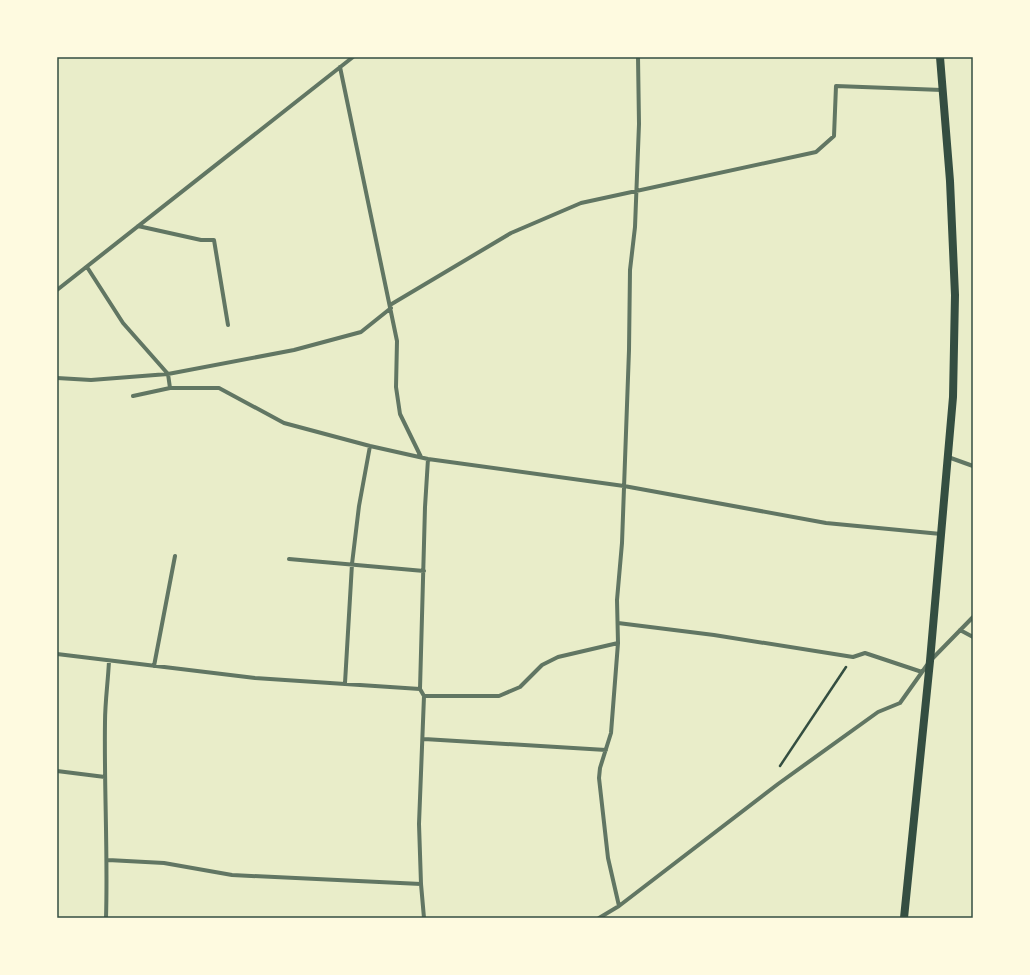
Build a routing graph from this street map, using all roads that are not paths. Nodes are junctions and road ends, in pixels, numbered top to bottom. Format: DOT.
graph roads {
  1 [pos="353,57"];
  2 [pos="638,57"];
  3 [pos="940,57"];
  4 [pos="340,67"];
  5 [pos="942,90"];
  6 [pos="637,192"];
  7 [pos="138,226"];
  8 [pos="87,266"];
  9 [pos="57,290"];
  10 [pos="391,307"];
  11 [pos="228,325"];
  12 [pos="168,374"];
  13 [pos="57,378"];
  14 [pos="170,388"];
  15 [pos="133,396"];
  16 [pos="370,446"];
  17 [pos="421,457"];
  18 [pos="948,457"];
  19 [pos="428,459"];
  20 [pos="973,466"];
  21 [pos="624,486"];
  22 [pos="942,534"];
  23 [pos="174,556"];
  24 [pos="289,559"];
  25 [pos="352,564"];
  26 [pos="424,571"];
  27 [pos="973,616"];
  28 [pos="618,623"];
  29 [pos="960,630"];
  30 [pos="973,637"];
  31 [pos="618,643"];
  32 [pos="57,654"];
  33 [pos="109,661"];
  34 [pos="930,661"];
  35 [pos="154,666"];
  36 [pos="922,672"];
  37 [pos="345,683"];
  38 [pos="420,689"];
  39 [pos="424,696"];
  40 [pos="424,739"];
  41 [pos="606,750"];
  42 [pos="57,771"];
  43 [pos="105,777"];
  44 [pos="108,860"];
  45 [pos="421,884"];
  46 [pos="618,906"];
  47 [pos="106,918"];
  48 [pos="424,918"];
  49 [pos="599,918"];
  50 [pos="904,918"];
  1 -- 4 [label="street"];
  2 -- 6 [label="street"];
  3 -- 5 [label="main road"];
  4 -- 7 [label="street"];
  4 -- 10 [label="street"];
  5 -- 6 [label="street"];
  5 -- 18 [label="main road"];
  6 -- 10 [label="street"];
  6 -- 21 [label="street"];
  7 -- 8 [label="street"];
  7 -- 11 [label="street"];
  8 -- 9 [label="street"];
  8 -- 12 [label="street"];
  10 -- 12 [label="street"];
  10 -- 17 [label="street"];
  12 -- 13 [label="street"];
  12 -- 14 [label="street"];
  14 -- 15 [label="street"];
  14 -- 16 [label="street"];
  16 -- 17 [label="street"];
  16 -- 25 [label="street"];
  17 -- 19 [label="street"];
  18 -- 20 [label="street"];
  18 -- 22 [label="main road"];
  19 -- 21 [label="street"];
  19 -- 26 [label="street"];
  21 -- 22 [label="street"];
  21 -- 28 [label="street"];
  22 -- 34 [label="main road"];
  23 -- 35 [label="street"];
  24 -- 25 [label="street"];
  25 -- 26 [label="street"];
  25 -- 37 [label="street"];
  26 -- 38 [label="street"];
  27 -- 29 [label="street"];
  28 -- 31 [label="street"];
  28 -- 36 [label="street"];
  29 -- 30 [label="street"];
  29 -- 34 [label="street"];
  31 -- 39 [label="street"];
  31 -- 41 [label="street"];
  32 -- 33 [label="street"];
  33 -- 35 [label="street"];
  33 -- 43 [label="street"];
  34 -- 36 [label="street"];
  34 -- 50 [label="main road"];
  35 -- 37 [label="street"];
  36 -- 46 [label="street"];
  37 -- 38 [label="street"];
  38 -- 39 [label="street"];
  39 -- 40 [label="street"];
  40 -- 41 [label="street"];
  40 -- 45 [label="street"];
  41 -- 46 [label="street"];
  42 -- 43 [label="street"];
  43 -- 44 [label="street"];
  44 -- 45 [label="street"];
  44 -- 47 [label="street"];
  45 -- 48 [label="street"];
  46 -- 49 [label="street"];
}
